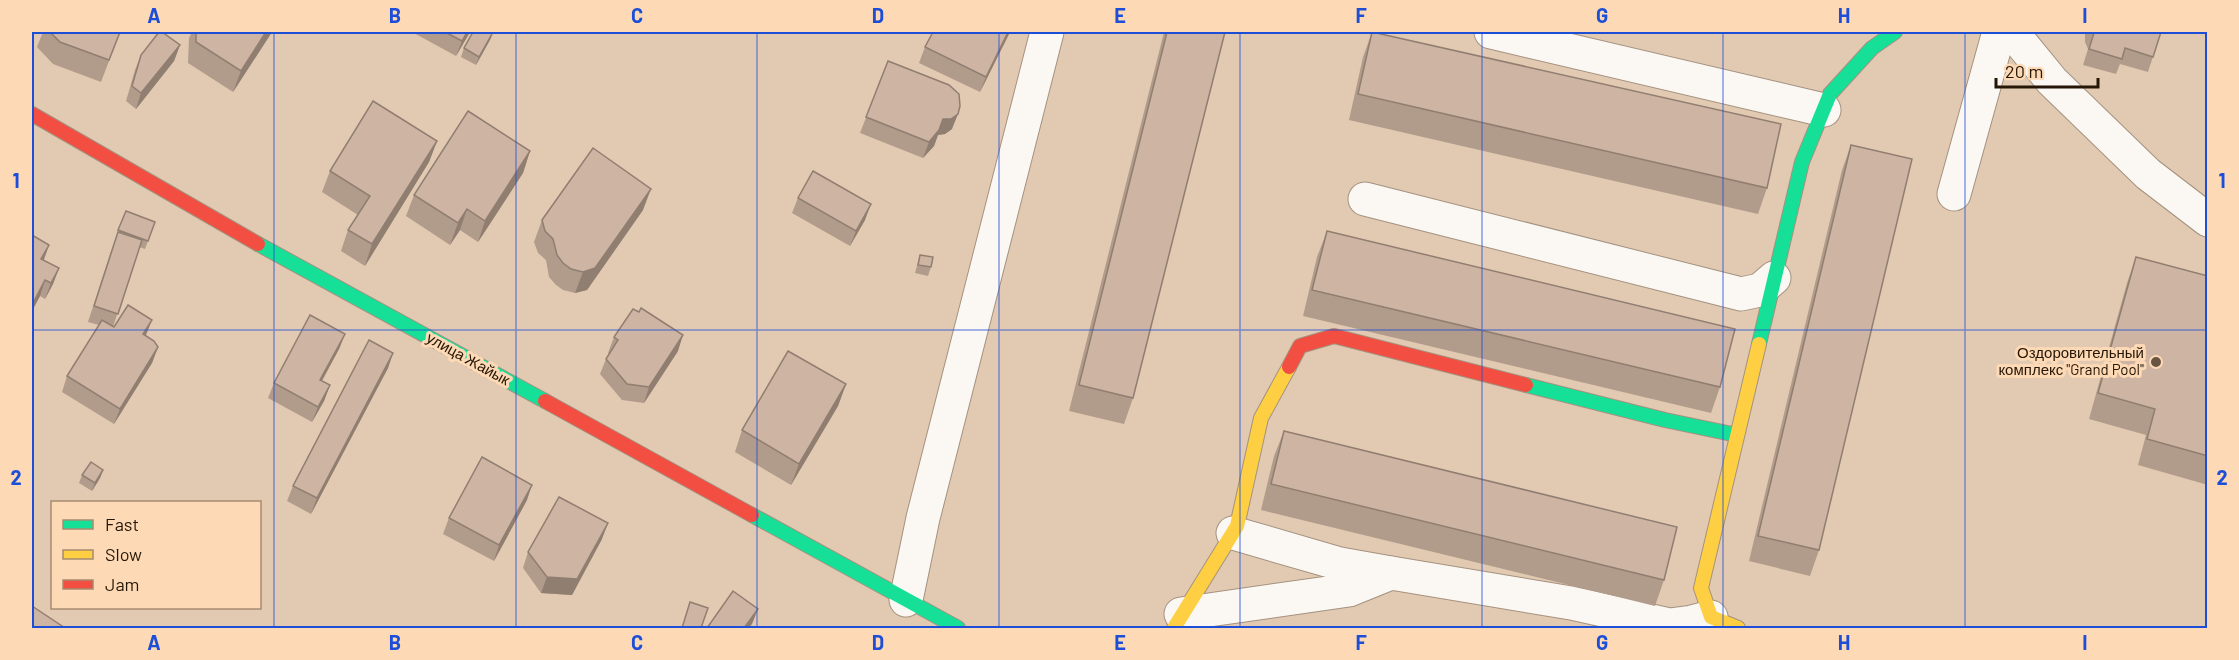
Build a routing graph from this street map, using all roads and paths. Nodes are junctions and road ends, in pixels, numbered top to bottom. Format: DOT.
graph roads {
  1 [pos="1047,32"];
  2 [pos="1491,32"];
  3 [pos="1895,32"];
  4 [pos="1999,32"];
  5 [pos="2012,32"];
  6 [pos="1824,110"];
  7 [pos="32,114"];
  8 [pos="1954,194"];
  9 [pos="1365,199"];
  10 [pos="2208,220"];
  11 [pos="1774,278"];
  12 [pos="1737,435"];
  13 [pos="1233,533"];
  14 [pos="1391,573"];
  15 [pos="906,600"];
  16 [pos="1177,621"];
  17 [pos="1725,623"];
  18 [pos="958,628"];
  1 -- 15 [label="street"];
  2 -- 6 [label="street"];
  3 -- 6 [label="street"];
  4 -- 8 [label="street"];
  5 -- 10 [label="street"];
  6 -- 11 [label="street"];
  7 -- 15 [label="street, улица Жайык"];
  9 -- 11 [label="street"];
  11 -- 12 [label="street"];
  12 -- 13 [label="street"];
  12 -- 17 [label="street"];
  13 -- 14 [label="street"];
  13 -- 16 [label="street"];
  14 -- 16 [label="street"];
  14 -- 17 [label="street"];
  15 -- 18 [label="street, улица Жайык"];
}
